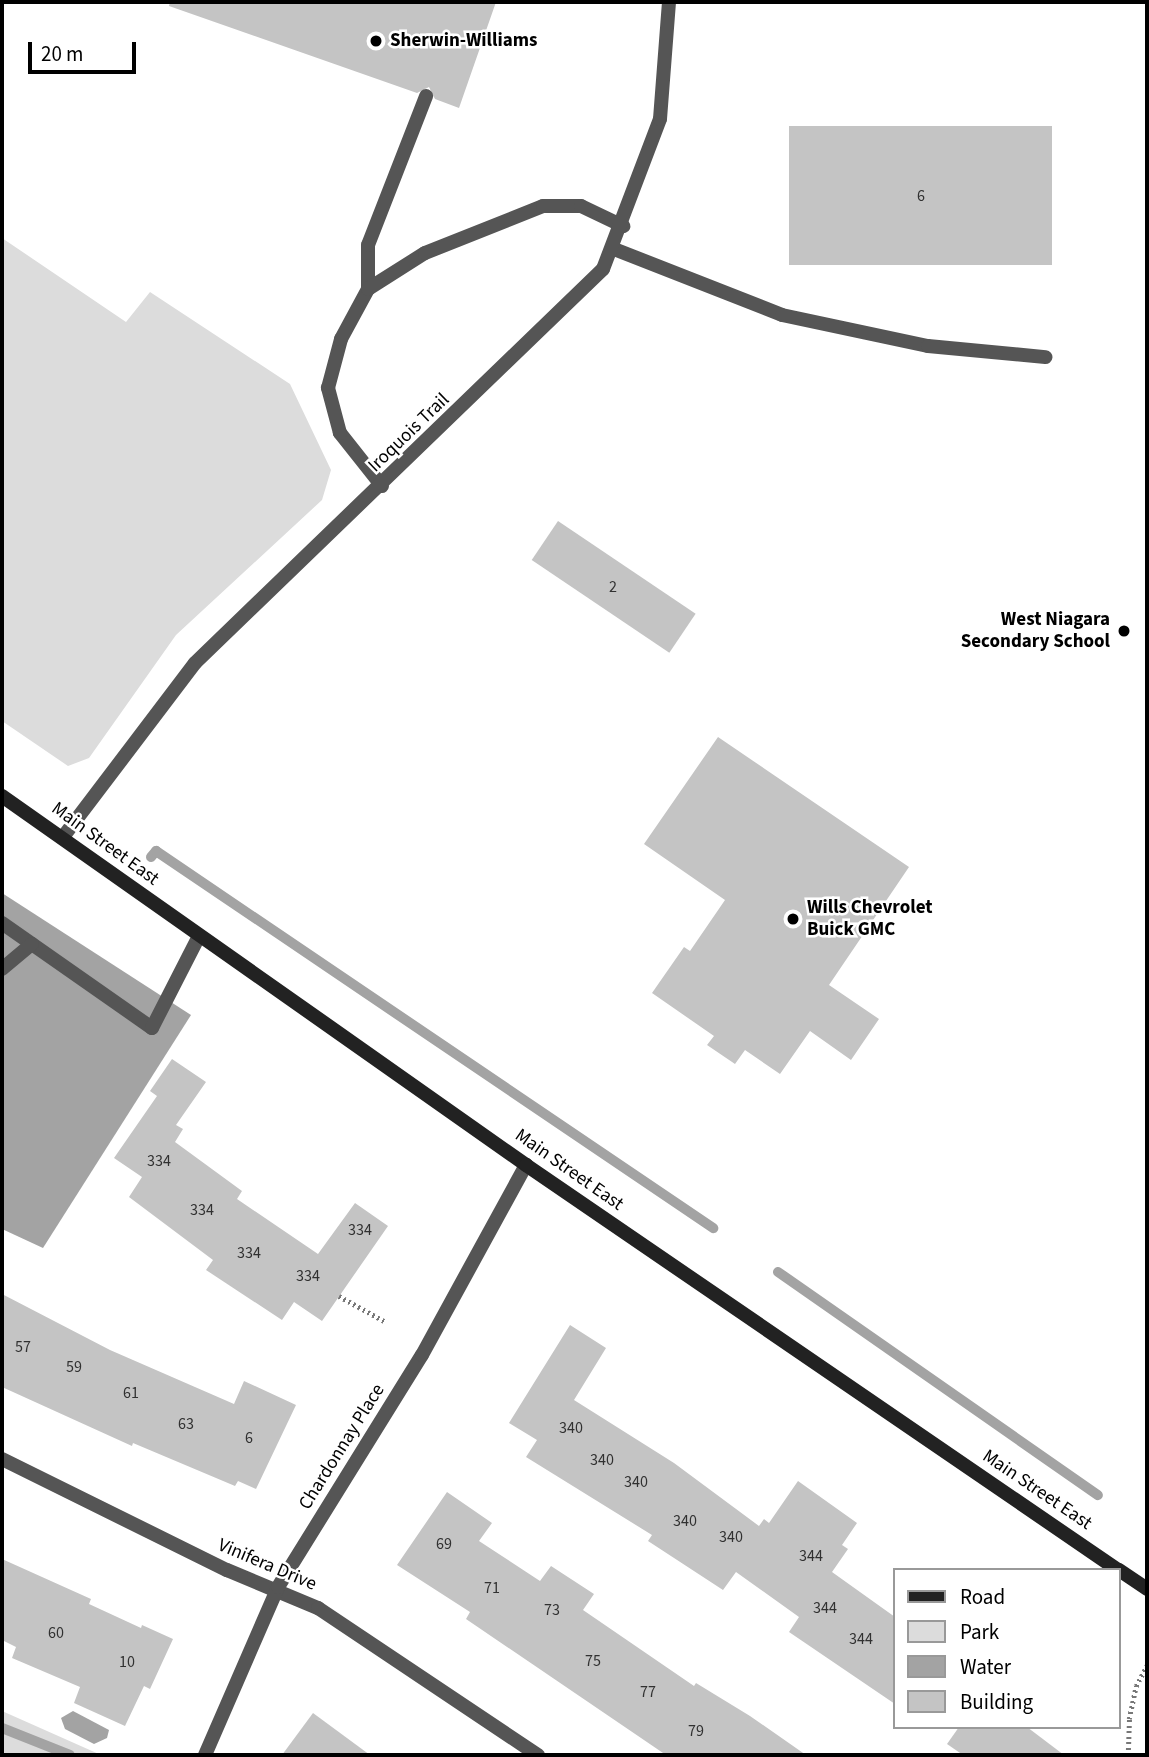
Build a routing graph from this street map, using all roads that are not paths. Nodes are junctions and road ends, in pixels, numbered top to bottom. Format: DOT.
graph roads {
  1 [pos="669,2"];
  2 [pos="426,96"];
  3 [pos="623,226"];
  4 [pos="614,249"];
  5 [pos="368,289"];
  6 [pos="1045,357"];
  7 [pos="382,486"];
  8 [pos="2,796"];
  9 [pos="63,837"];
  10 [pos="2,923"];
  11 [pos="199,936"];
  12 [pos="32,944"];
  13 [pos="2,969"];
  14 [pos="527,1166"];
  15 [pos="2,1460"];
  16 [pos="1116,1568"];
  17 [pos="1122,1572"];
  18 [pos="278,1587"];
  19 [pos="1147,1589"];
  20 [pos="205,1755"];
  21 [pos="538,1755"];
  1 -- 3 [label="street, Iroquois Trail"];
  2 -- 5 [label="street"];
  3 -- 4 [label="street, Iroquois Trail"];
  3 -- 5 [label="street"];
  4 -- 6 [label="street"];
  4 -- 7 [label="street, Iroquois Trail"];
  5 -- 7 [label="street"];
  7 -- 9 [label="street, Iroquois Trail"];
  8 -- 9 [label="main road, Main Street East"];
  9 -- 11 [label="main road, Main Street East"];
  10 -- 12 [label="street"];
  11 -- 12 [label="street"];
  11 -- 14 [label="main road, Main Street East"];
  12 -- 13 [label="street"];
  14 -- 16 [label="main road, Main Street East"];
  14 -- 18 [label="street, Chardonnay Place"];
  15 -- 18 [label="street, Vinifera Drive"];
  17 -- 19 [label="main road, Main Street East"];
  18 -- 20 [label="street, Chardonnay Place"];
  18 -- 21 [label="street, Vinifera Drive"];
}
